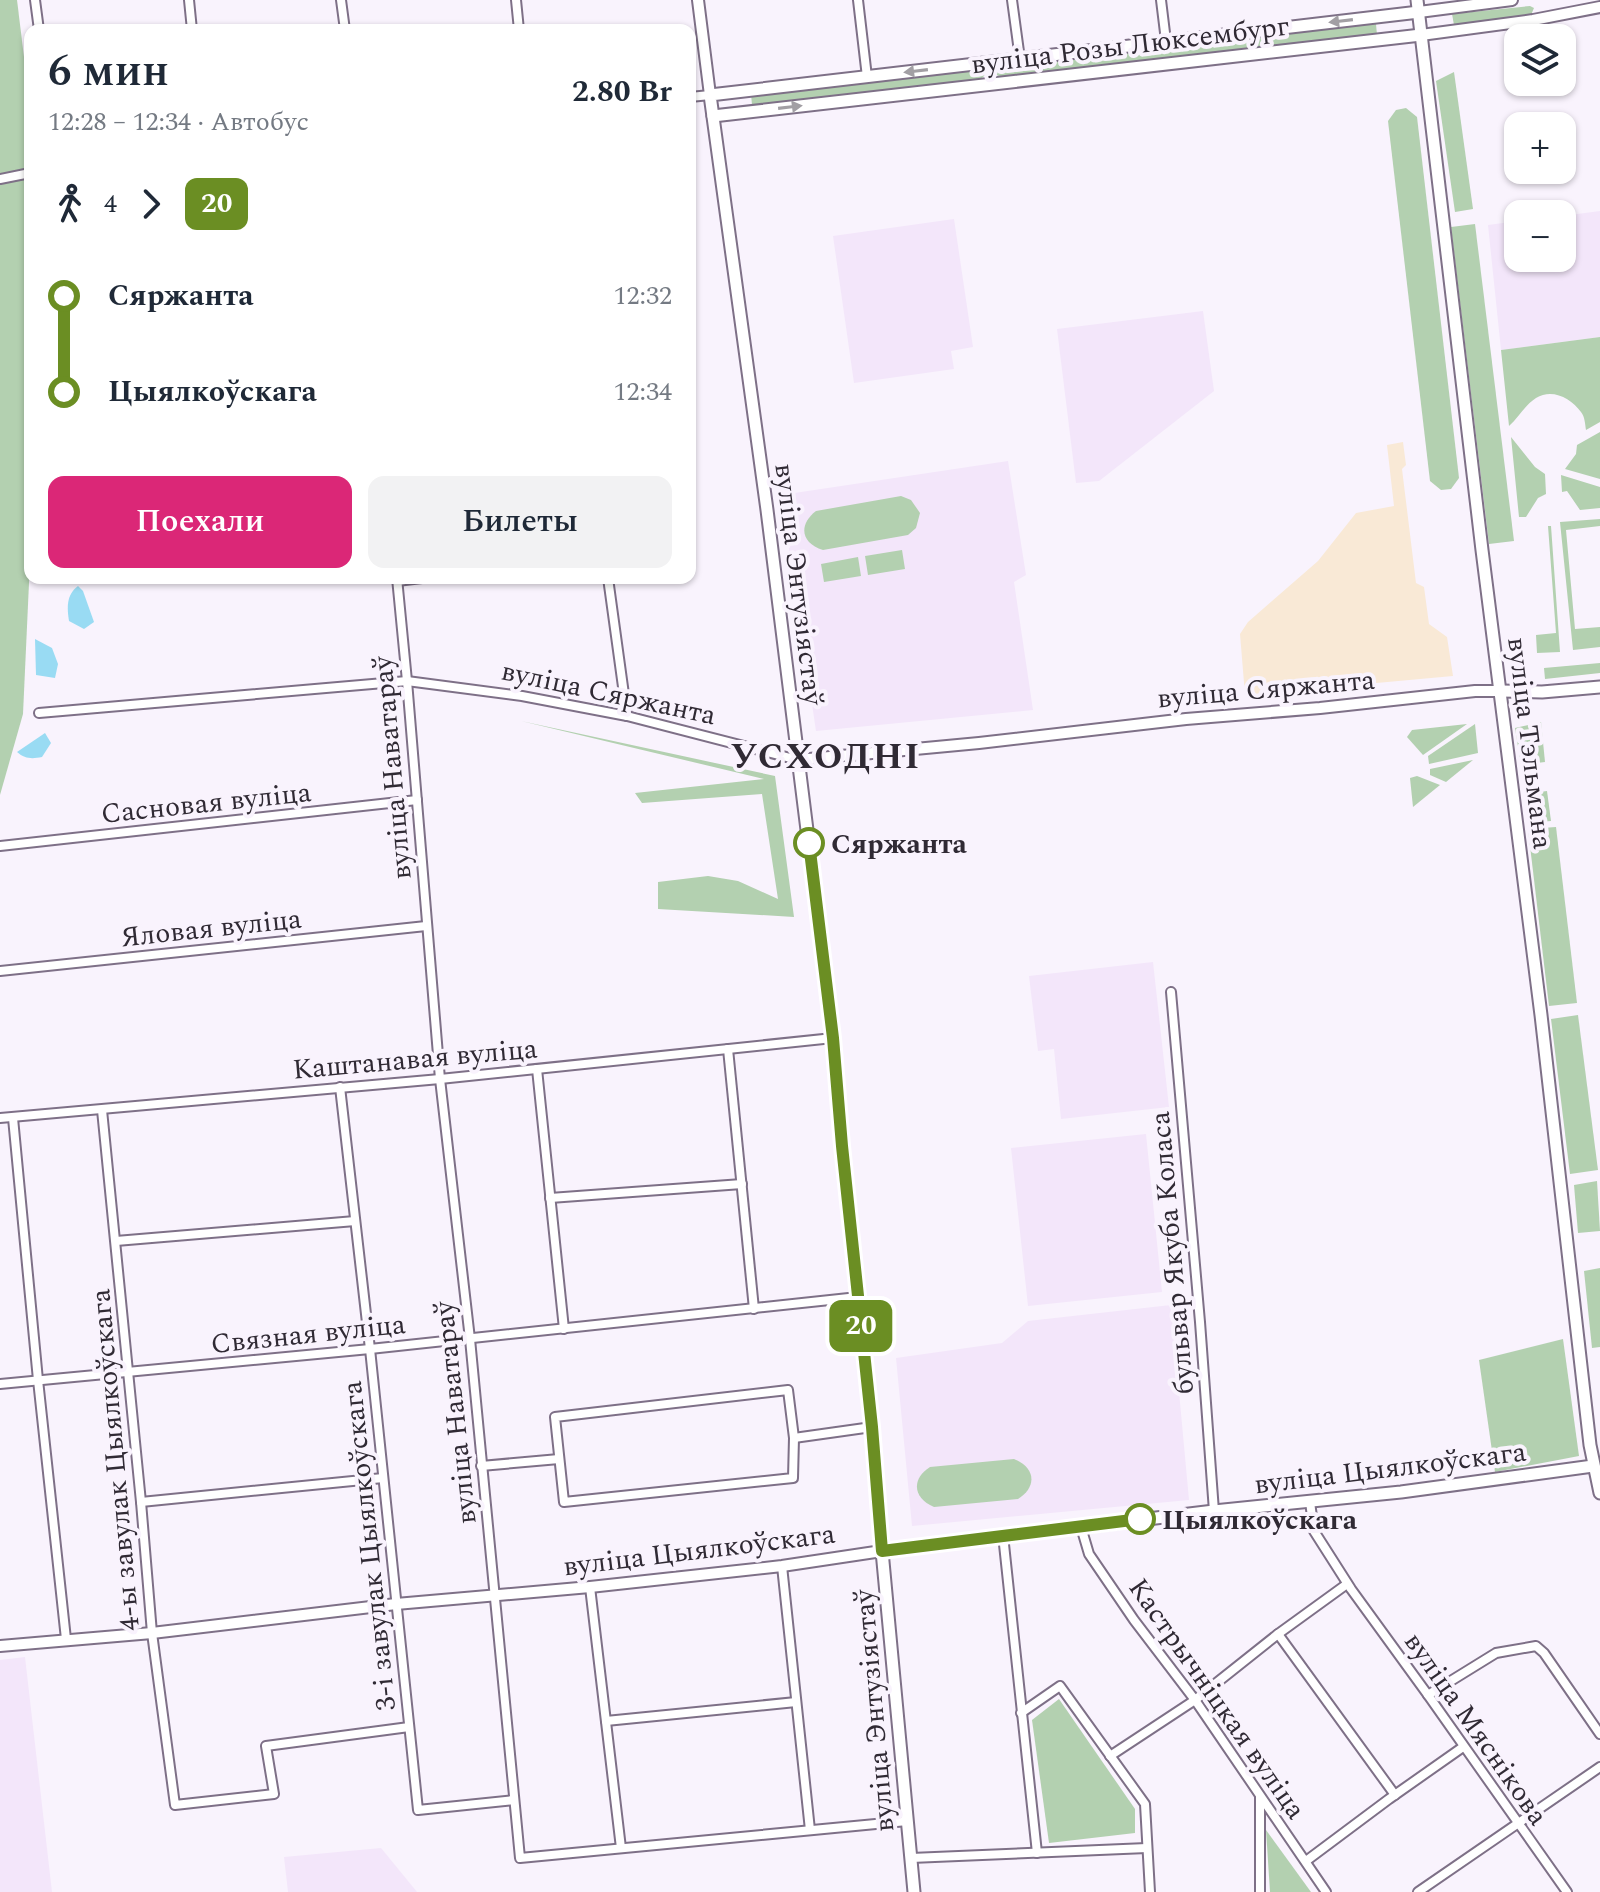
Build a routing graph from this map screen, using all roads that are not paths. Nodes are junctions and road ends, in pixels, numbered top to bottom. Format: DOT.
graph roads {
  1 [pos="35,0"];
  2 [pos="189,0"];
  3 [pos="341,0"];
  4 [pos="516,0"];
  5 [pos="698,0"];
  6 [pos="858,0"];
  7 [pos="1012,0"];
  8 [pos="1161,0"];
  9 [pos="1512,0"];
  10 [pos="1418,6"];
  11 [pos="1600,7"];
  12 [pos="38,24"];
  13 [pos="191,24"];
  14 [pos="344,24"];
  15 [pos="518,24"];
  16 [pos="1421,35"];
  17 [pos="1166,41"];
  18 [pos="1020,59"];
  19 [pos="867,77"];
  20 [pos="710,95"];
  21 [pos="696,96"];
  22 [pos="713,116"];
  23 [pos="24,174"];
  24 [pos="0,179"];
  25 [pos="397,584"];
  26 [pos="609,584"];
  27 [pos="407,681"];
  28 [pos="1600,687"];
  29 [pos="1501,691"];
  30 [pos="39,713"];
  31 [pos="627,716"];
  32 [pos="798,760"];
  33 [pos="417,800"];
  34 [pos="0,846"];
  35 [pos="426,926"];
  36 [pos="0,971"];
  37 [pos="1171,992"];
  38 [pos="833,1038"];
  39 [pos="728,1049"];
  40 [pos="537,1069"];
  41 [pos="440,1079"];
  42 [pos="340,1087"];
  43 [pos="102,1110"];
  44 [pos="0,1118"];
  45 [pos="13,1118"];
  46 [pos="742,1184"];
  47 [pos="550,1198"];
  48 [pos="355,1221"];
  49 [pos="116,1241"];
  50 [pos="858,1297"];
  51 [pos="754,1309"];
  52 [pos="564,1329"];
  53 [pos="470,1339"];
  54 [pos="370,1349"];
  55 [pos="128,1373"];
  56 [pos="38,1380"];
  57 [pos="0,1384"];
  58 [pos="872,1427"];
  59 [pos="794,1438"];
  60 [pos="559,1459"];
  61 [pos="481,1466"];
  62 [pos="1593,1466"];
  63 [pos="383,1478"];
  64 [pos="1600,1493"];
  65 [pos="141,1502"];
  66 [pos="1310,1502"];
  67 [pos="1214,1511"];
  68 [pos="1081,1527"];
  69 [pos="1003,1535"];
  70 [pos="882,1551"];
  71 [pos="782,1566"];
  72 [pos="1349,1586"];
  73 [pos="590,1587"];
  74 [pos="494,1595"];
  75 [pos="396,1604"];
  76 [pos="152,1633"];
  77 [pos="1278,1634"];
  78 [pos="66,1639"];
  79 [pos="0,1646"];
  80 [pos="1428,1695"];
  81 [pos="1195,1700"];
  82 [pos="796,1702"];
  83 [pos="1021,1713"];
  84 [pos="606,1721"];
  85 [pos="409,1727"];
  86 [pos="1598,1729"];
  87 [pos="1463,1747"];
  88 [pos="1110,1756"];
  89 [pos="1600,1767"];
  90 [pos="1260,1794"];
  91 [pos="1395,1795"];
  92 [pos="514,1800"];
  93 [pos="907,1821"];
  94 [pos="1518,1823"];
  95 [pos="810,1830"];
  96 [pos="621,1848"];
  97 [pos="1147,1848"];
  98 [pos="1037,1853"];
  99 [pos="911,1858"];
  100 [pos="1306,1861"];
  101 [pos="914,1892"];
  102 [pos="1150,1892"];
  103 [pos="1260,1892"];
  104 [pos="1326,1892"];
  105 [pos="1418,1892"];
  106 [pos="1567,1892"];
  1 -- 12 [label="street"];
  2 -- 13 [label="street"];
  3 -- 14 [label="street"];
  4 -- 15 [label="street"];
  5 -- 20 [label="street, вуліца Энтузіястаў"];
  6 -- 19 [label="street"];
  7 -- 18 [label="street"];
  8 -- 17 [label="street"];
  9 -- 10 [label="street, вуліца Розы Люксембург"];
  10 -- 16 [label="main road, вуліца Тэльмана"];
  10 -- 17 [label="main road, вуліца Розы Люксембург, one-way"];
  11 -- 16 [label="street, вуліца Розы Люксембург"];
  22 -- 16 [label="main road, вуліца Розы Люксембург, one-way"];
  16 -- 29 [label="main road, вуліца Тэльмана"];
  17 -- 18 [label="main road, вуліца Розы Люксембург"];
  18 -- 19 [label="main road, вуліца Розы Люксембург, one-way"];
  19 -- 20 [label="main road, вуліца Розы Люксембург"];
  20 -- 21 [label="street, вуліца Розы Люксембург"];
  20 -- 22 [label="main road, вуліца Энтузіястаў"];
  22 -- 32 [label="main road, вуліца Энтузіястаў"];
  23 -- 24 [label="street"];
  25 -- 27 [label="street, вуліца Наватараў"];
  26 -- 31 [label="street"];
  27 -- 30 [label="street, вуліца Сяржанта"];
  27 -- 31 [label="street, вуліца Сяржанта"];
  27 -- 33 [label="street, вуліца Наватараў"];
  28 -- 29 [label="main road"];
  29 -- 32 [label="street, вуліца Сяржанта"];
  29 -- 62 [label="main road, вуліца Тэльмана"];
  31 -- 32 [label="street, вуліца Сяржанта"];
  32 -- 38 [label="main road, вуліца Энтузіястаў"];
  33 -- 34 [label="street, Сасновая вуліца"];
  33 -- 35 [label="street, вуліца Наватараў"];
  35 -- 36 [label="street, Яловая вуліца"];
  35 -- 41 [label="street, вуліца Наватараў"];
  37 -- 67 [label="street, бульвар Якуба Коласа"];
  38 -- 39 [label="street, Каштанавая вуліца"];
  38 -- 50 [label="main road, вуліца Энтузіястаў"];
  39 -- 40 [label="street, Каштанавая вуліца"];
  39 -- 46 [label="street"];
  40 -- 41 [label="street, Каштанавая вуліца"];
  40 -- 47 [label="street"];
  41 -- 42 [label="street, Каштанавая вуліца"];
  41 -- 53 [label="street, вуліца Наватараў"];
  42 -- 43 [label="street, Каштанавая вуліца"];
  42 -- 48 [label="street, 3-і завулак Цыялкоўскага"];
  43 -- 45 [label="street, Каштанавая вуліца"];
  43 -- 49 [label="street, 4-ы завулак Цыялкоўскага"];
  44 -- 45 [label="street, Каштанавая вуліца"];
  45 -- 56 [label="street"];
  46 -- 47 [label="street"];
  46 -- 51 [label="street"];
  47 -- 52 [label="street"];
  48 -- 49 [label="street"];
  48 -- 54 [label="street, 3-і завулак Цыялкоўскага"];
  49 -- 55 [label="street, 4-ы завулак Цыялкоўскага"];
  50 -- 51 [label="street, Связная вуліца"];
  50 -- 58 [label="main road, вуліца Энтузіястаў"];
  51 -- 52 [label="street, Связная вуліца"];
  52 -- 53 [label="street, Связная вуліца"];
  53 -- 54 [label="street, Связная вуліца"];
  53 -- 61 [label="street, вуліца Наватараў"];
  54 -- 55 [label="street, Связная вуліца"];
  54 -- 63 [label="street, 3-і завулак Цыялкоўскага"];
  55 -- 56 [label="street, Связная вуліца"];
  55 -- 65 [label="street, 4-ы завулак Цыялкоўскага"];
  56 -- 57 [label="street, Связная вуліца"];
  56 -- 78 [label="street"];
  58 -- 59 [label="street"];
  58 -- 70 [label="main road, вуліца Энтузіястаў"];
  59 -- 60 [label="street"];
  59 -- 60 [label="street"];
  60 -- 61 [label="street"];
  61 -- 74 [label="street, вуліца Наватараў"];
  62 -- 64 [label="main road, вуліца Тэльмана"];
  62 -- 66 [label="main road, вуліца Цыялкоўскага"];
  63 -- 65 [label="street"];
  63 -- 75 [label="street, 3-і завулак Цыялкоўскага"];
  65 -- 76 [label="street, 4-ы завулак Цыялкоўскага"];
  66 -- 67 [label="main road, вуліца Цыялкоўскага"];
  66 -- 72 [label="street, вуліца Мяснікова"];
  67 -- 68 [label="main road, вуліца Цыялкоўскага"];
  68 -- 69 [label="main road, вуліца Цыялкоўскага"];
  68 -- 81 [label="street, Кастрычніцкая вуліца"];
  69 -- 70 [label="main road, вуліца Цыялкоўскага"];
  69 -- 83 [label="street"];
  70 -- 71 [label="street, вуліца Цыялкоўскага"];
  70 -- 93 [label="main road, вуліца Энтузіястаў"];
  71 -- 73 [label="street, вуліца Цыялкоўскага"];
  71 -- 82 [label="street"];
  72 -- 77 [label="street"];
  72 -- 80 [label="street, вуліца Мяснікова"];
  73 -- 74 [label="street, вуліца Цыялкоўскага"];
  73 -- 84 [label="street"];
  74 -- 75 [label="street, вуліца Цыялкоўскага"];
  74 -- 92 [label="street, вуліца Наватараў"];
  75 -- 76 [label="street, вуліца Цыялкоўскага"];
  75 -- 85 [label="street, 3-і завулак Цыялкоўскага"];
  76 -- 78 [label="street, вуліца Цыялкоўскага"];
  76 -- 85 [label="street, 4-ы завулак Цыялкоўскага"];
  77 -- 81 [label="street"];
  77 -- 91 [label="street"];
  78 -- 79 [label="street, вуліца Цыялкоўскага"];
  80 -- 86 [label="street"];
  80 -- 87 [label="street, вуліца Мяснікова"];
  81 -- 88 [label="street"];
  81 -- 90 [label="street, Кастрычніцкая вуліца"];
  82 -- 84 [label="street"];
  82 -- 95 [label="street"];
  83 -- 88 [label="street"];
  83 -- 98 [label="street"];
  84 -- 96 [label="street"];
  85 -- 92 [label="street, 3-і завулак Цыялкоўскага"];
  87 -- 91 [label="street"];
  87 -- 94 [label="street, вуліца Мяснікова"];
  88 -- 97 [label="street"];
  89 -- 94 [label="street"];
  90 -- 100 [label="street, Кастрычніцкая вуліца"];
  90 -- 103 [label="street"];
  91 -- 100 [label="street"];
  92 -- 96 [label="street, вуліца Наватараў"];
  93 -- 95 [label="street, вуліца Наватараў"];
  93 -- 99 [label="main road, вуліца Энтузіястаў"];
  94 -- 105 [label="street"];
  94 -- 106 [label="street, вуліца Мяснікова"];
  95 -- 96 [label="street, вуліца Наватараў"];
  97 -- 98 [label="street"];
  97 -- 102 [label="street"];
  98 -- 99 [label="street"];
  99 -- 101 [label="main road, вуліца Энтузіястаў"];
  100 -- 104 [label="street, Кастрычніцкая вуліца"];
}
